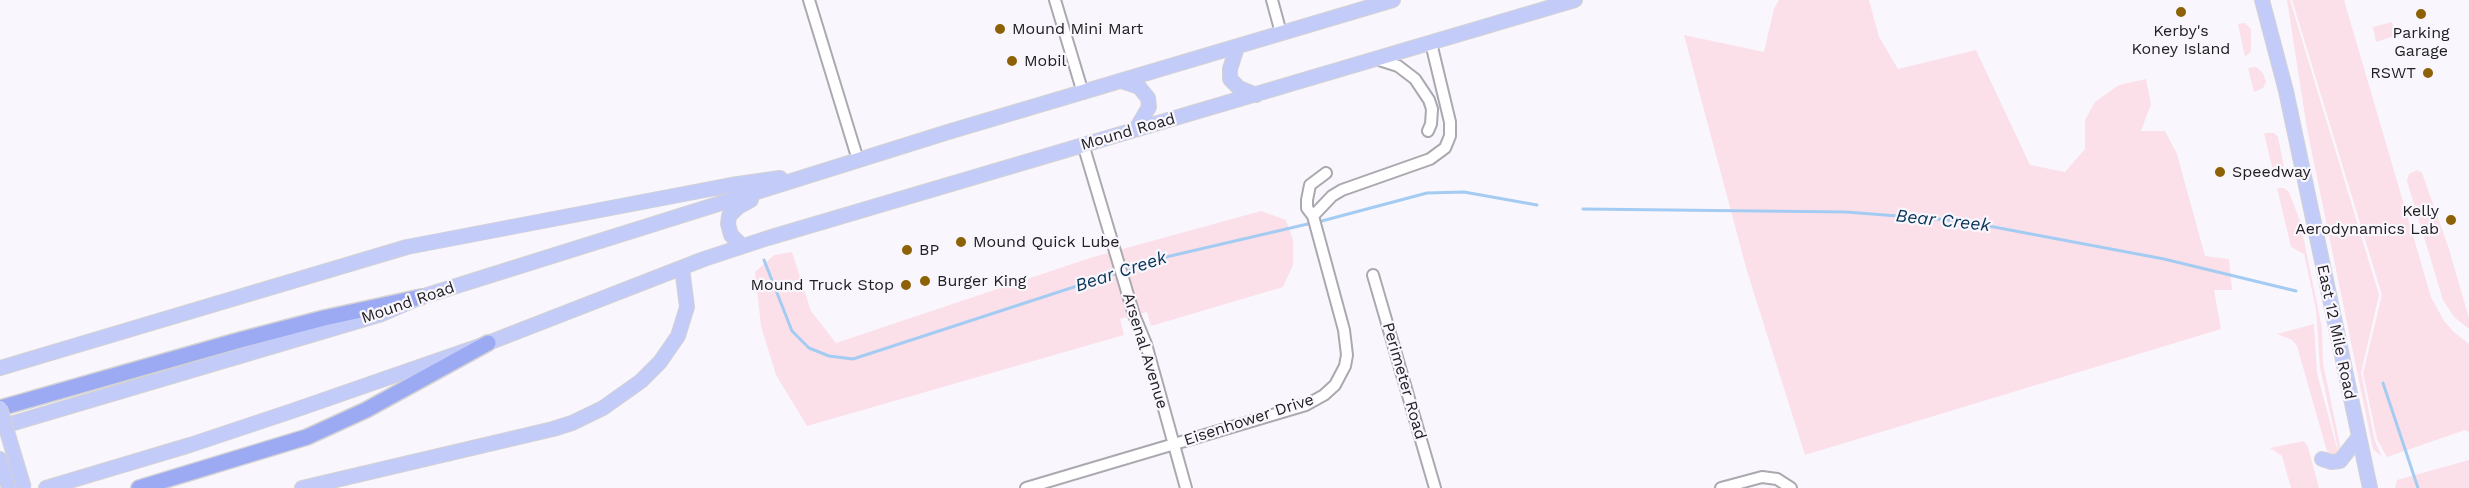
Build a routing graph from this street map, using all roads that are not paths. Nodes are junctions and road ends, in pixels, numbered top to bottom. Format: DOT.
graph roads {
  1 [pos="809,0"];
  2 [pos="1056,0"];
  3 [pos="1272,0"];
  4 [pos="1393,0"];
  5 [pos="1575,0"];
  6 [pos="2262,0"];
  7 [pos="1281,33"];
  8 [pos="1431,43"];
  9 [pos="1237,47"];
  10 [pos="1376,59"];
  11 [pos="1120,81"];
  12 [pos="1083,93"];
  13 [pos="1256,94"];
  14 [pos="1136,129"];
  15 [pos="1428,131"];
  16 [pos="1083,144"];
  17 [pos="858,160"];
  18 [pos="1326,173"];
  19 [pos="815,174"];
  20 [pos="786,183"];
  21 [pos="1313,216"];
  22 [pos="742,246"];
  23 [pos="682,268"];
  24 [pos="1373,275"];
  25 [pos="421,297"];
  26 [pos="488,343"];
  27 [pos="5,366"];
  28 [pos="0,380"];
  29 [pos="0,408"];
  30 [pos="0,427"];
  31 [pos="2358,438"];
  32 [pos="1173,444"];
  33 [pos="0,459"];
  34 [pos="2322,459"];
  35 [pos="9,488"];
  36 [pos="24,488"];
  37 [pos="45,488"];
  38 [pos="139,488"];
  39 [pos="302,488"];
  40 [pos="1026,488"];
  41 [pos="1186,488"];
  42 [pos="1435,488"];
  43 [pos="1721,488"];
  44 [pos="1791,488"];
  45 [pos="2370,488"];
  1 -- 17 [label="street"];
  2 -- 12 [label="street"];
  3 -- 7 [label="street"];
  4 -- 7 [label="main road, Mound Road"];
  5 -- 8 [label="main road, Mound Road"];
  6 -- 31 [label="main road, East 12 Mile Road"];
  7 -- 9 [label="main road, Mound Road"];
  8 -- 10 [label="main road, Mound Road"];
  8 -- 21 [label="street"];
  9 -- 11 [label="main road, Mound Road"];
  9 -- 13 [label="main road"];
  10 -- 13 [label="main road, Mound Road"];
  10 -- 15 [label="street"];
  11 -- 12 [label="main road, Mound Road"];
  11 -- 14 [label="main road"];
  12 -- 17 [label="main road, Mound Road"];
  13 -- 14 [label="main road, Mound Road"];
  14 -- 16 [label="main road, Mound Road"];
  16 -- 22 [label="main road, Mound Road"];
  16 -- 32 [label="street, Arsenal Avenue"];
  17 -- 19 [label="main road, Mound Road"];
  18 -- 21 [label="street, Eisenhower Drive"];
  19 -- 20 [label="main road, Mound Road"];
  19 -- 27 [label="main road, Mound Road"];
  20 -- 22 [label="main road"];
  20 -- 25 [label="main road, Mound Road"];
  21 -- 32 [label="street, Eisenhower Drive"];
  22 -- 23 [label="main road, Mound Road"];
  23 -- 26 [label="main road, Mound Road"];
  23 -- 39 [label="main road"];
  24 -- 42 [label="street, Perimeter Road"];
  25 -- 29 [label="highway"];
  25 -- 30 [label="main road, Mound Road"];
  26 -- 37 [label="main road, Mound Road"];
  26 -- 38 [label="highway"];
  27 -- 28 [label="main road"];
  29 -- 36 [label="main road, bridge"];
  31 -- 34 [label="main road"];
  31 -- 45 [label="main road, East 12 Mile Road"];
  32 -- 40 [label="street, Eisenhower Drive"];
  32 -- 41 [label="street, Arsenal Avenue"];
  33 -- 35 [label="main road"];
  43 -- 44 [label="street"];
}
